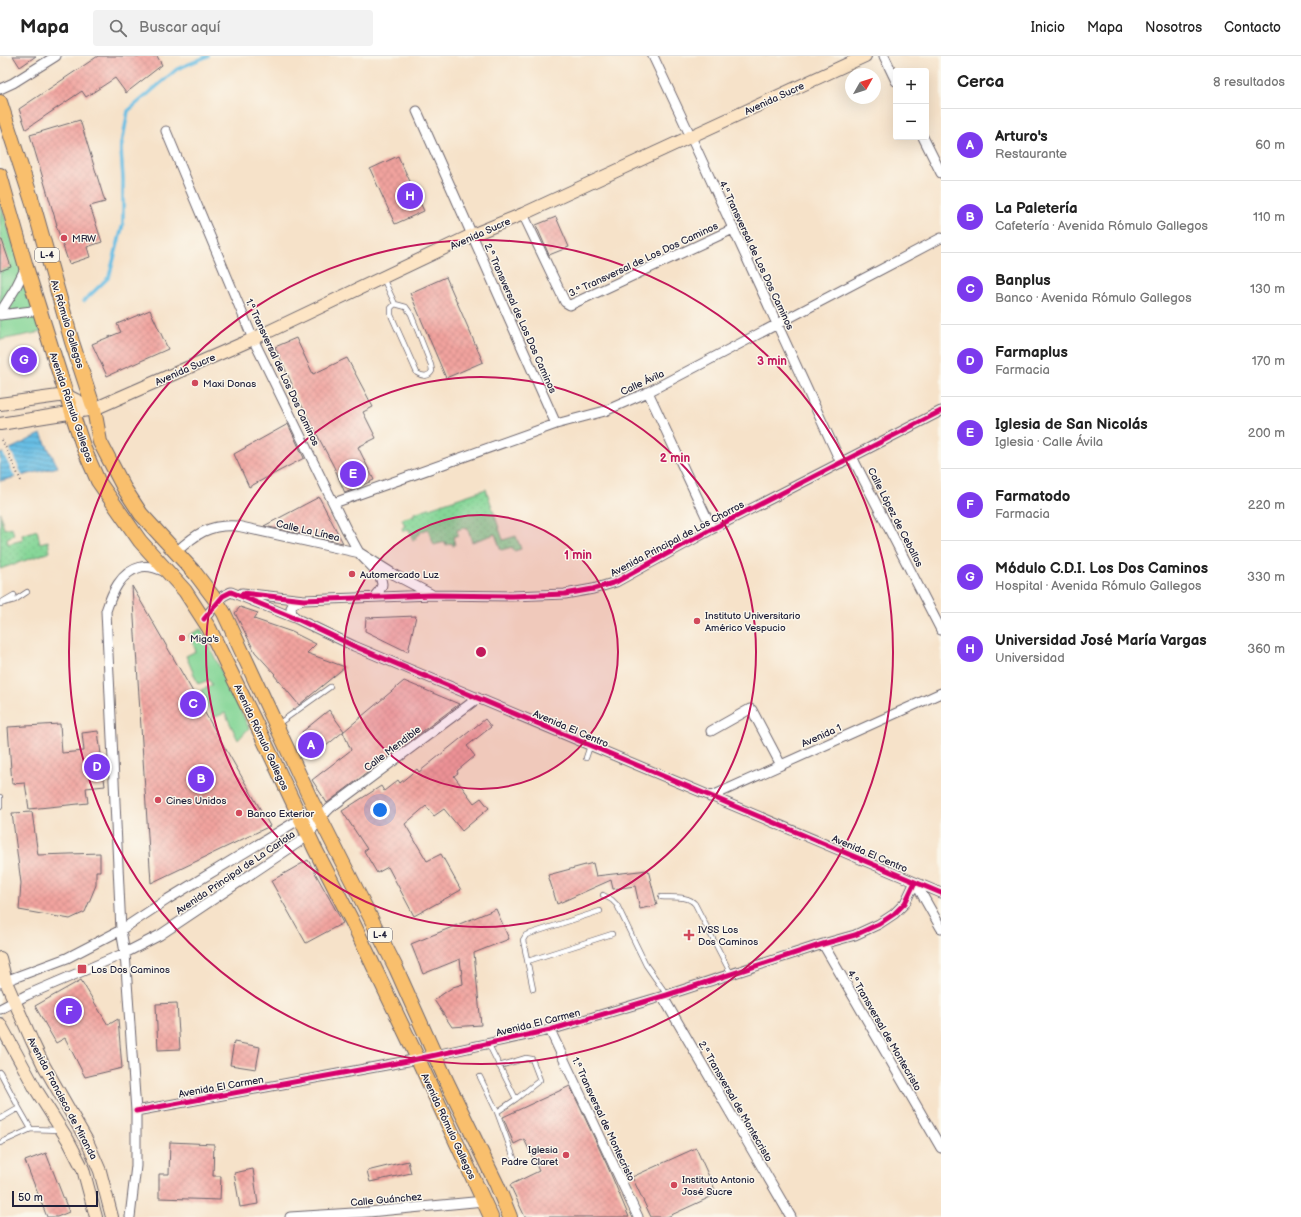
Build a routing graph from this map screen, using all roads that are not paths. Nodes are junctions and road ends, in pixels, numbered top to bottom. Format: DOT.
graph roads {
  1 [pos="56,56"];
  2 [pos="653,56"];
  3 [pos="865,56"];
  4 [pos="884,56"];
  5 [pos="893,75"];
  6 [pos="0,89"];
  7 [pos="0,102"];
  8 [pos="417,111"];
  9 [pos="166,131"];
  10 [pos="691,137"];
  11 [pos="924,140"];
  12 [pos="941,173"];
  13 [pos="0,175"];
  14 [pos="523,214"];
  15 [pos="733,229"];
  16 [pos="472,235"];
  17 [pos="941,238"];
  18 [pos="26,267"];
  19 [pos="383,278"];
  20 [pos="395,304"];
  21 [pos="40,310"];
  22 [pos="0,314"];
  23 [pos="777,325"];
  24 [pos="253,339"];
  25 [pos="648,392"];
  26 [pos="66,395"];
  27 [pos="0,404"];
  28 [pos="94,409"];
  29 [pos="941,411"];
  30 [pos="72,413"];
  31 [pos="0,424"];
  32 [pos="556,424"];
  33 [pos="852,457"];
  34 [pos="841,463"];
  35 [pos="334,503"];
  36 [pos="712,529"];
  37 [pos="176,552"];
  38 [pos="360,553"];
  39 [pos="169,573"];
  40 [pos="26,592"];
  41 [pos="231,592"];
  42 [pos="14,595"];
  43 [pos="432,595"];
  44 [pos="276,597"];
  45 [pos="374,597"];
  46 [pos="304,600"];
  47 [pos="217,602"];
  48 [pos="0,604"];
  49 [pos="275,610"];
  50 [pos="204,619"];
  51 [pos="297,619"];
  52 [pos="941,630"];
  53 [pos="330,687"];
  54 [pos="941,693"];
  55 [pos="478,698"];
  56 [pos="276,725"];
  57 [pos="711,731"];
  58 [pos="590,746"];
  59 [pos="586,758"];
  60 [pos="782,765"];
  61 [pos="0,797"];
  62 [pos="710,797"];
  63 [pos="0,807"];
  64 [pos="320,818"];
  65 [pos="300,819"];
  66 [pos="308,836"];
  67 [pos="915,882"];
  68 [pos="941,892"];
  69 [pos="603,895"];
  70 [pos="662,897"];
  71 [pos="600,912"];
  72 [pos="941,928"];
  73 [pos="121,930"];
  74 [pos="612,934"];
  75 [pos="823,944"];
  76 [pos="125,953"];
  77 [pos="0,958"];
  78 [pos="528,961"];
  79 [pos="732,974"];
  80 [pos="3,983"];
  81 [pos="533,989"];
  82 [pos="665,996"];
  83 [pos="14,1001"];
  84 [pos="0,1009"];
  85 [pos="1,1030"];
  86 [pos="550,1030"];
  87 [pos="488,1043"];
  88 [pos="435,1055"];
  89 [pos="418,1059"];
  90 [pos="499,1066"];
  91 [pos="0,1072"];
  92 [pos="480,1077"];
  93 [pos="516,1099"];
  94 [pos="19,1108"];
  95 [pos="136,1111"];
  96 [pos="497,1112"];
  97 [pos="0,1119"];
  98 [pos="31,1129"];
  99 [pos="62,1130"];
  100 [pos="0,1144"];
  101 [pos="941,1148"];
  102 [pos="515,1161"];
  103 [pos="484,1201"];
  104 [pos="309,1216"];
  105 [pos="96,1217"];
  106 [pos="112,1217"];
  107 [pos="130,1217"];
  108 [pos="290,1217"];
  109 [pos="491,1217"];
  110 [pos="510,1217"];
  111 [pos="638,1217"];
  112 [pos="791,1217"];
  1 -- 6 [label="street"];
  2 -- 10 [label="street, 4.ª Transversal de Los Dos Caminos"];
  3 -- 10 [label="main road, Avenida Sucre"];
  4 -- 5 [label="street"];
  7 -- 28 [label="main road, Av. Rómulo Gallegos / L-4"];
  8 -- 16 [label="street, 2.ª Transversal de Los Dos Caminos"];
  9 -- 24 [label="street, 1.ª Transversal de Los Dos Caminos"];
  10 -- 14 [label="main road, Avenida Sucre"];
  10 -- 15 [label="street, 4.ª Transversal de Los Dos Caminos"];
  11 -- 12 [label="street"];
  13 -- 18 [label="main road, L-4"];
  14 -- 15 [label="street, 3.ª Transversal de Los Dos Caminos"];
  14 -- 16 [label="main road, Avenida Sucre"];
  15 -- 23 [label="street, 4.ª Transversal de Los Dos Caminos"];
  16 -- 19 [label="main road, Avenida Sucre"];
  16 -- 32 [label="street, 2.ª Transversal de Los Dos Caminos"];
  17 -- 23 [label="street, Calle Ávila"];
  18 -- 21 [label="main road, Avenida Rómulo Gallegos / L-4"];
  18 -- 22 [label="street"];
  19 -- 20 [label="lane"];
  19 -- 24 [label="main road, Avenida Sucre"];
  20 -- 20 [label="lane"];
  21 -- 22 [label="street"];
  21 -- 26 [label="main road, Avenida Rómulo Gallegos / L-4"];
  23 -- 25 [label="street, Calle Ávila"];
  23 -- 34 [label="street, 4.ª Transversal de Los Dos Caminos"];
  24 -- 28 [label="main road, Avenida Sucre"];
  24 -- 35 [label="street, 1.ª Transversal de Los Dos Caminos"];
  25 -- 32 [label="street, Calle Ávila"];
  25 -- 36 [label="street"];
  26 -- 27 [label="main road"];
  26 -- 28 [label="main road"];
  26 -- 30 [label="main road, Avenida Rómulo Gallegos / L-4"];
  28 -- 30 [label="main road, Avenida Sucre"];
  28 -- 37 [label="main road, Avenida Rómulo Gallegos / L-4"];
  29 -- 33 [label="street, Avenida Principal de Los Chorros"];
  30 -- 31 [label="main road, Avenida Sucre"];
  30 -- 39 [label="main road, Avenida Rómulo Gallegos / L-4"];
  32 -- 35 [label="street, Calle Ávila"];
  33 -- 34 [label="street, Avenida Principal de Los Chorros"];
  33 -- 52 [label="street, Calle López de Ceballos"];
  34 -- 36 [label="street, Avenida Principal de Los Chorros"];
  35 -- 38 [label="street, 1.ª Transversal de Los Dos Caminos"];
  36 -- 43 [label="street, Avenida Principal de Los Chorros"];
  37 -- 38 [label="street, Calle La Línea"];
  37 -- 47 [label="main road, Avenida Rómulo Gallegos / L-4"];
  38 -- 43 [label="street, Calle La Línea"];
  38 -- 45 [label="street"];
  39 -- 50 [label="main road, Avenida Rómulo Gallegos / L-4"];
  39 -- 73 [label="street"];
  40 -- 48 [label="lane"];
  41 -- 44 [label="street, Avenida Principal de Los Chorros"];
  41 -- 47 [label="street"];
  41 -- 49 [label="street, Avenida El Centro"];
  42 -- 48 [label="lane"];
  43 -- 45 [label="street, Avenida Principal de Los Chorros"];
  44 -- 46 [label="street, Avenida Principal de Los Chorros"];
  44 -- 49 [label="street"];
  45 -- 46 [label="street, Avenida Principal de Los Chorros"];
  46 -- 51 [label="street"];
  47 -- 50 [label="street"];
  47 -- 56 [label="main road, Avenida Rómulo Gallegos / L-4"];
  49 -- 51 [label="street, Avenida El Centro"];
  50 -- 65 [label="main road, Avenida Rómulo Gallegos / L-4"];
  51 -- 55 [label="street, Avenida El Centro"];
  53 -- 56 [label="lane"];
  54 -- 60 [label="street, Avenida 1"];
  55 -- 58 [label="street, Avenida El Centro"];
  55 -- 64 [label="street, Calle Mendible"];
  56 -- 64 [label="main road, Avenida Rómulo Gallegos / L-4"];
  57 -- 60 [label="street"];
  58 -- 59 [label="lane"];
  58 -- 62 [label="street, Avenida El Centro"];
  60 -- 62 [label="street, Avenida 1"];
  61 -- 63 [label="lane"];
  62 -- 67 [label="street, Avenida El Centro"];
  64 -- 65 [label="street, Avenida Principal de La Carlota"];
  64 -- 66 [label="street, Avenida Principal de La Carlota"];
  64 -- 88 [label="main road, Avenida Rómulo Gallegos / L-4"];
  65 -- 66 [label="main road, Avenida Rómulo Gallegos / L-4"];
  65 -- 73 [label="street, Avenida Principal de La Carlota"];
  66 -- 76 [label="street, Avenida Principal de La Carlota"];
  66 -- 89 [label="main road, Avenida Rómulo Gallegos / L-4"];
  67 -- 68 [label="street, Avenida El Centro"];
  67 -- 72 [label="street"];
  67 -- 75 [label="street, Avenida El Carmen"];
  69 -- 82 [label="lane"];
  70 -- 79 [label="lane"];
  71 -- 78 [label="lane"];
  73 -- 76 [label="street"];
  73 -- 80 [label="street, Avenida Principal de La Carlota"];
  74 -- 78 [label="lane"];
  75 -- 79 [label="street, Avenida El Carmen"];
  75 -- 101 [label="street, 4.ª Transversal de Montecristo"];
  76 -- 83 [label="street, Avenida Principal de La Carlota"];
  76 -- 95 [label="street"];
  77 -- 80 [label="main road, Avenida Francisco de Miranda"];
  78 -- 81 [label="lane"];
  79 -- 82 [label="street, Avenida El Carmen"];
  80 -- 83 [label="main road, Avenida Francisco de Miranda"];
  82 -- 86 [label="street, Avenida El Carmen"];
  82 -- 112 [label="street, 2.ª Transversal de Montecristo"];
  83 -- 84 [label="street, Avenida Principal de La Carlota"];
  83 -- 106 [label="main road, Avenida Francisco de Miranda"];
  85 -- 99 [label="main road, Avenida Francisco de Miranda"];
  86 -- 87 [label="street, Avenida El Carmen"];
  86 -- 111 [label="street, 1.ª Transversal de Montecristo"];
  87 -- 88 [label="street, Avenida El Carmen"];
  87 -- 90 [label="lane"];
  88 -- 89 [label="street, Avenida El Carmen"];
  88 -- 110 [label="main road, Avenida Rómulo Gallegos / L-4"];
  89 -- 95 [label="street, Avenida El Carmen"];
  89 -- 103 [label="main road, Avenida Rómulo Gallegos / L-4"];
  90 -- 93 [label="lane"];
  90 -- 93 [label="lane"];
  91 -- 94 [label="lane"];
  92 -- 96 [label="lane"];
  93 -- 96 [label="lane"];
  94 -- 97 [label="lane"];
  94 -- 98 [label="lane"];
  95 -- 107 [label="street"];
  96 -- 102 [label="lane"];
  98 -- 99 [label="lane"];
  98 -- 100 [label="lane"];
  99 -- 105 [label="main road, Avenida Francisco de Miranda"];
  103 -- 104 [label="street, Calle Guánchez"];
  103 -- 109 [label="main road, Avenida Rómulo Gallegos / L-4"];
  104 -- 108 [label="street, Calle Guánchez"];
}
